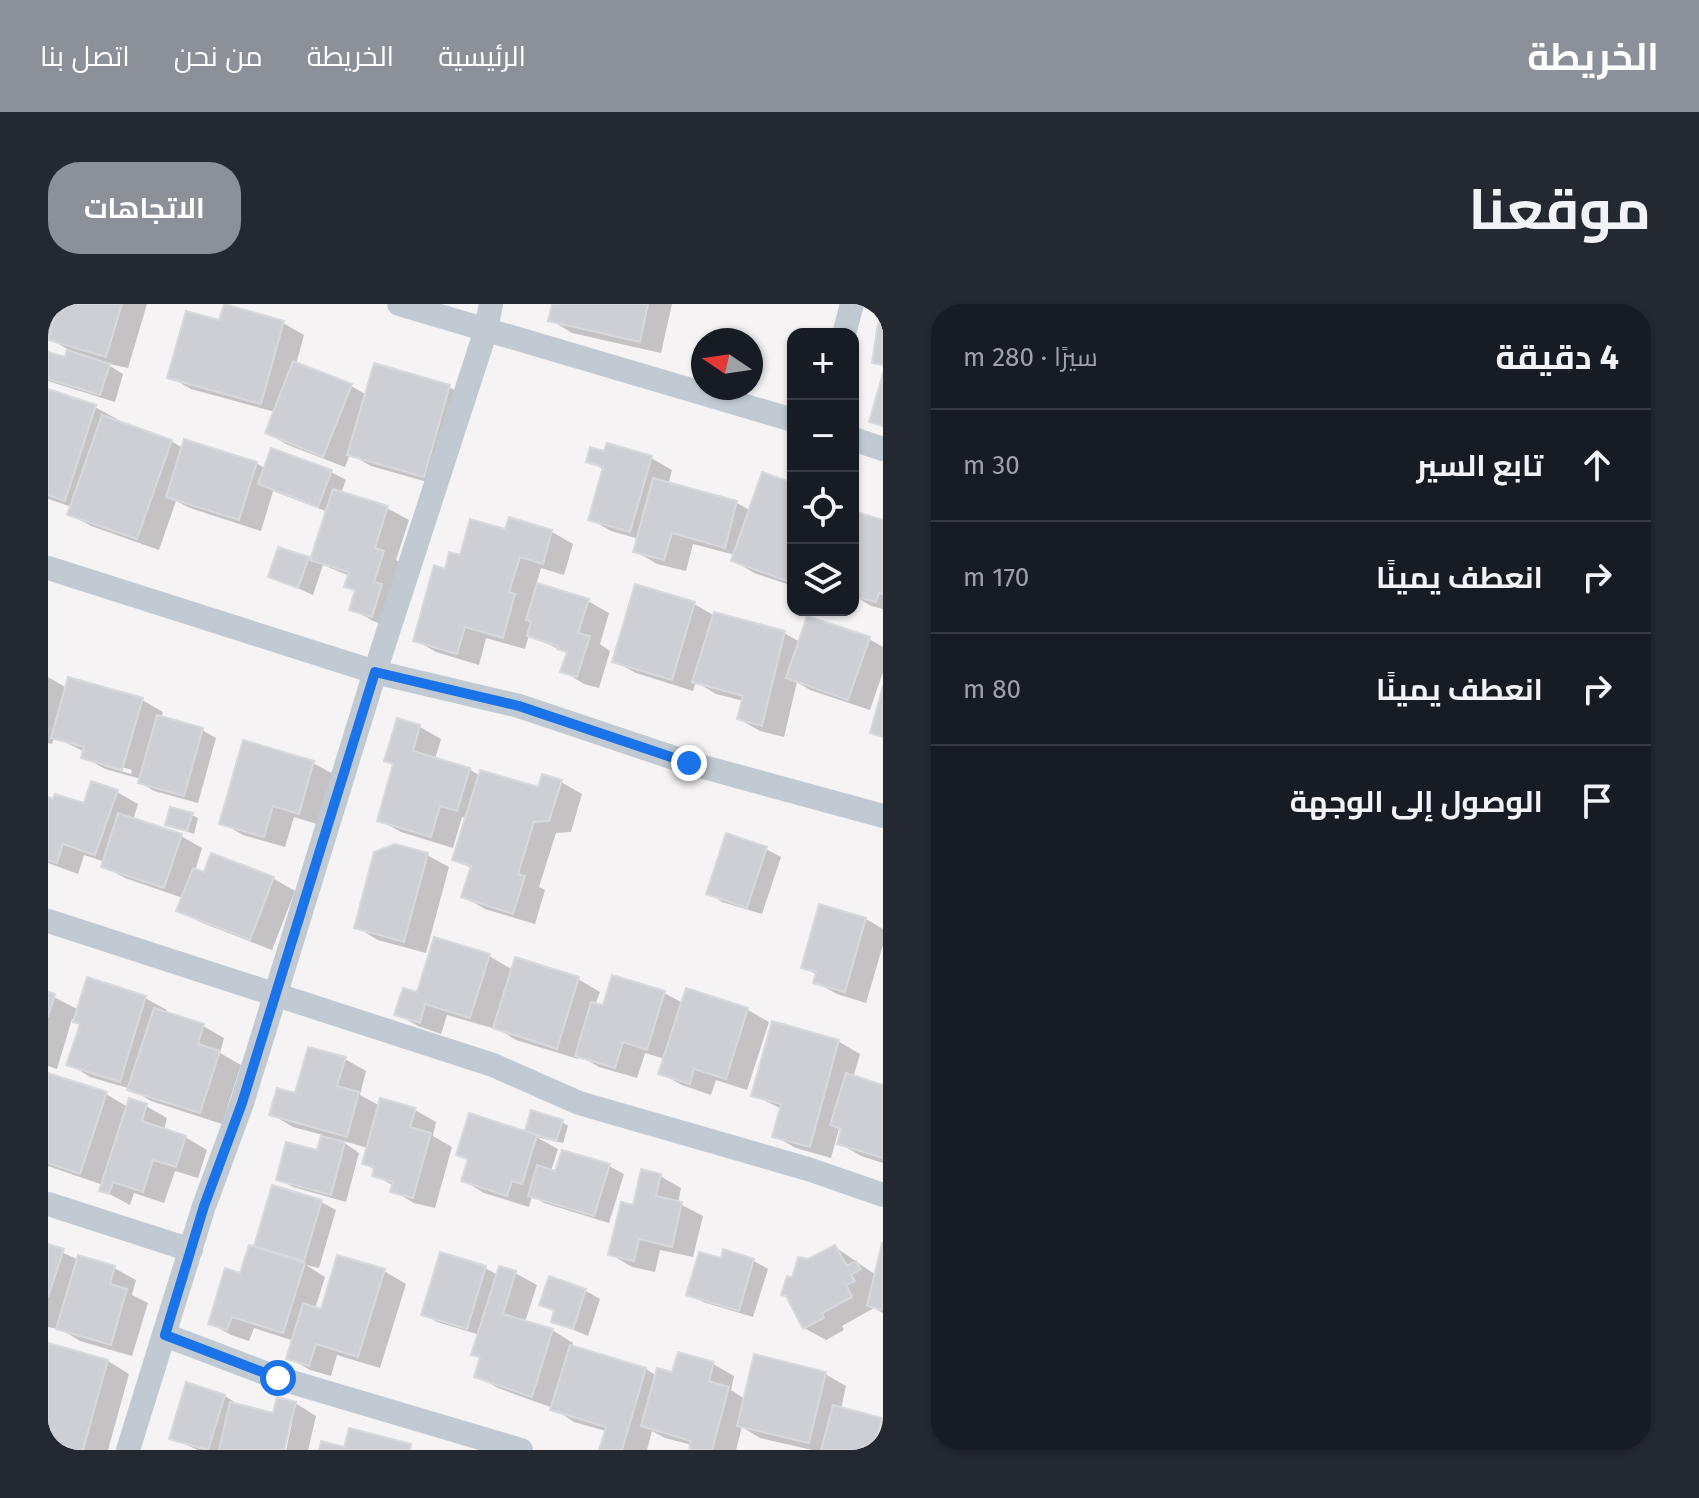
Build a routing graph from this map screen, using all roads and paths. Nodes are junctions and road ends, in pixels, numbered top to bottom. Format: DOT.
graph roads {
  1 [pos="399,304"];
  2 [pos="491,304"];
  3 [pos="852,304"];
  4 [pos="846,328"];
  5 [pos="486,330"];
  6 [pos="787,418"];
  7 [pos="859,441"];
  8 [pos="883,449"];
  9 [pos="48,568"];
  10 [pos="375,672"];
  11 [pos="883,816"];
  12 [pos="48,921"];
  13 [pos="275,992"];
  14 [pos="883,1195"];
  15 [pos="48,1204"];
  16 [pos="191,1250"];
  17 [pos="165,1335"];
  18 [pos="471,1442"];
  19 [pos="128,1450"];
  20 [pos="521,1450"];
  1 -- 5 [label="street"];
  2 -- 5 [label="street"];
  3 -- 4 [label="street"];
  5 -- 6 [label="street"];
  5 -- 10 [label="street"];
  7 -- 8 [label="street"];
  9 -- 10 [label="street"];
  10 -- 11 [label="street"];
  10 -- 13 [label="street"];
  12 -- 13 [label="street"];
  13 -- 14 [label="street"];
  13 -- 16 [label="street"];
  15 -- 16 [label="street"];
  16 -- 17 [label="street"];
  17 -- 18 [label="street"];
  17 -- 19 [label="street"];
  18 -- 20 [label="street"];
}
